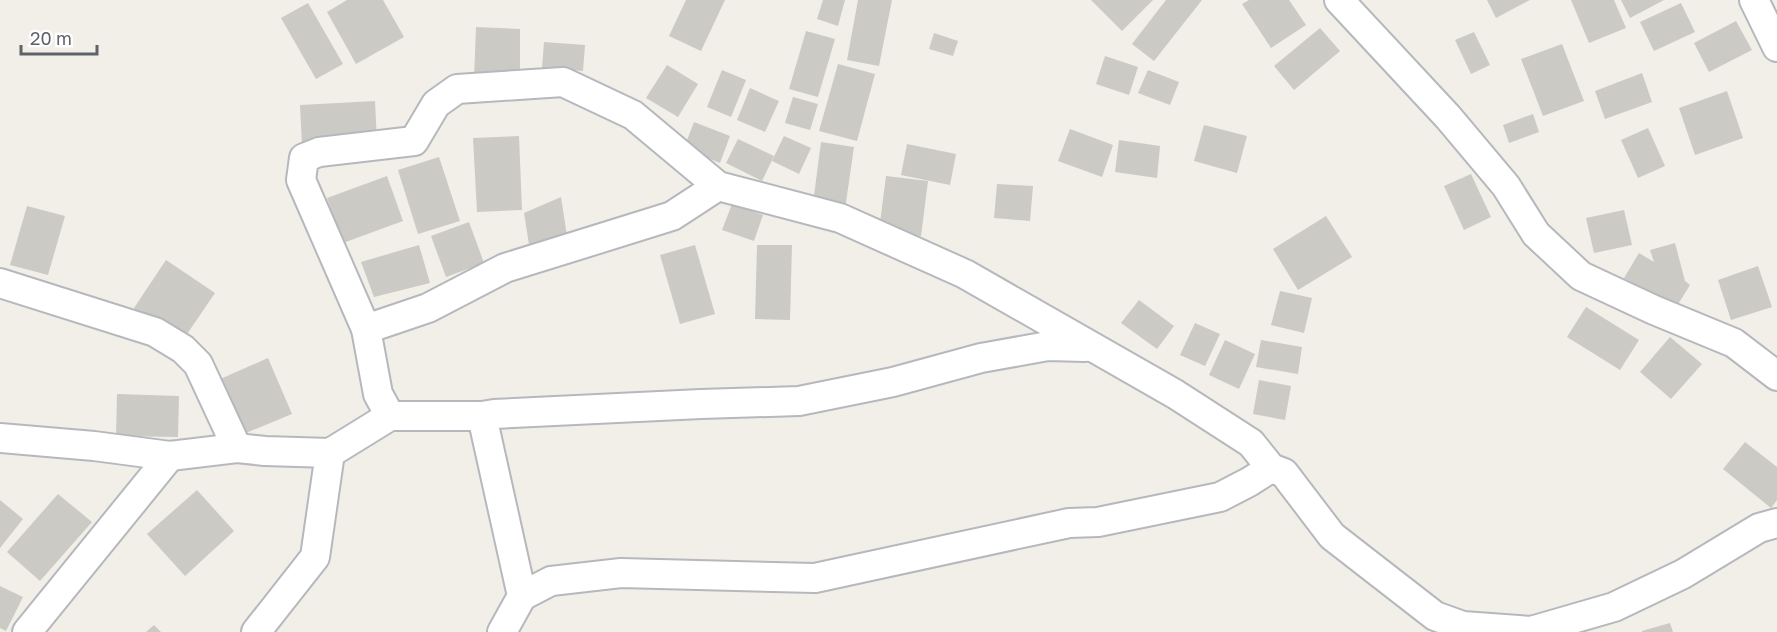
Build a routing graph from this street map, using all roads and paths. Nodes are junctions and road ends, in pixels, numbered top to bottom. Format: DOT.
graph roads {
  1 [pos="1339,0"];
  2 [pos="1754,0"];
  3 [pos="1777,47"];
  4 [pos="718,186"];
  5 [pos="0,283"];
  6 [pos="366,329"];
  7 [pos="1090,347"];
  8 [pos="1777,376"];
  9 [pos="390,416"];
  10 [pos="482,416"];
  11 [pos="0,438"];
  12 [pos="237,448"];
  13 [pos="330,453"];
  14 [pos="170,456"];
  15 [pos="1271,468"];
  16 [pos="1777,523"];
  17 [pos="522,596"];
  18 [pos="1614,607"];
  19 [pos="27,632"];
  20 [pos="256,632"];
  21 [pos="502,632"];
  22 [pos="1600,632"];
  1 -- 8 [label="street"];
  2 -- 3 [label="street"];
  4 -- 6 [label="street"];
  4 -- 6 [label="street"];
  4 -- 7 [label="street"];
  5 -- 12 [label="street"];
  6 -- 9 [label="street"];
  7 -- 10 [label="street"];
  7 -- 15 [label="street"];
  9 -- 10 [label="street"];
  9 -- 13 [label="street"];
  10 -- 17 [label="street"];
  11 -- 14 [label="street"];
  12 -- 13 [label="street"];
  12 -- 14 [label="street"];
  13 -- 20 [label="street"];
  14 -- 19 [label="street"];
  15 -- 17 [label="street"];
  15 -- 18 [label="street"];
  16 -- 18 [label="street"];
  17 -- 21 [label="street"];
  18 -- 22 [label="street"];
}
